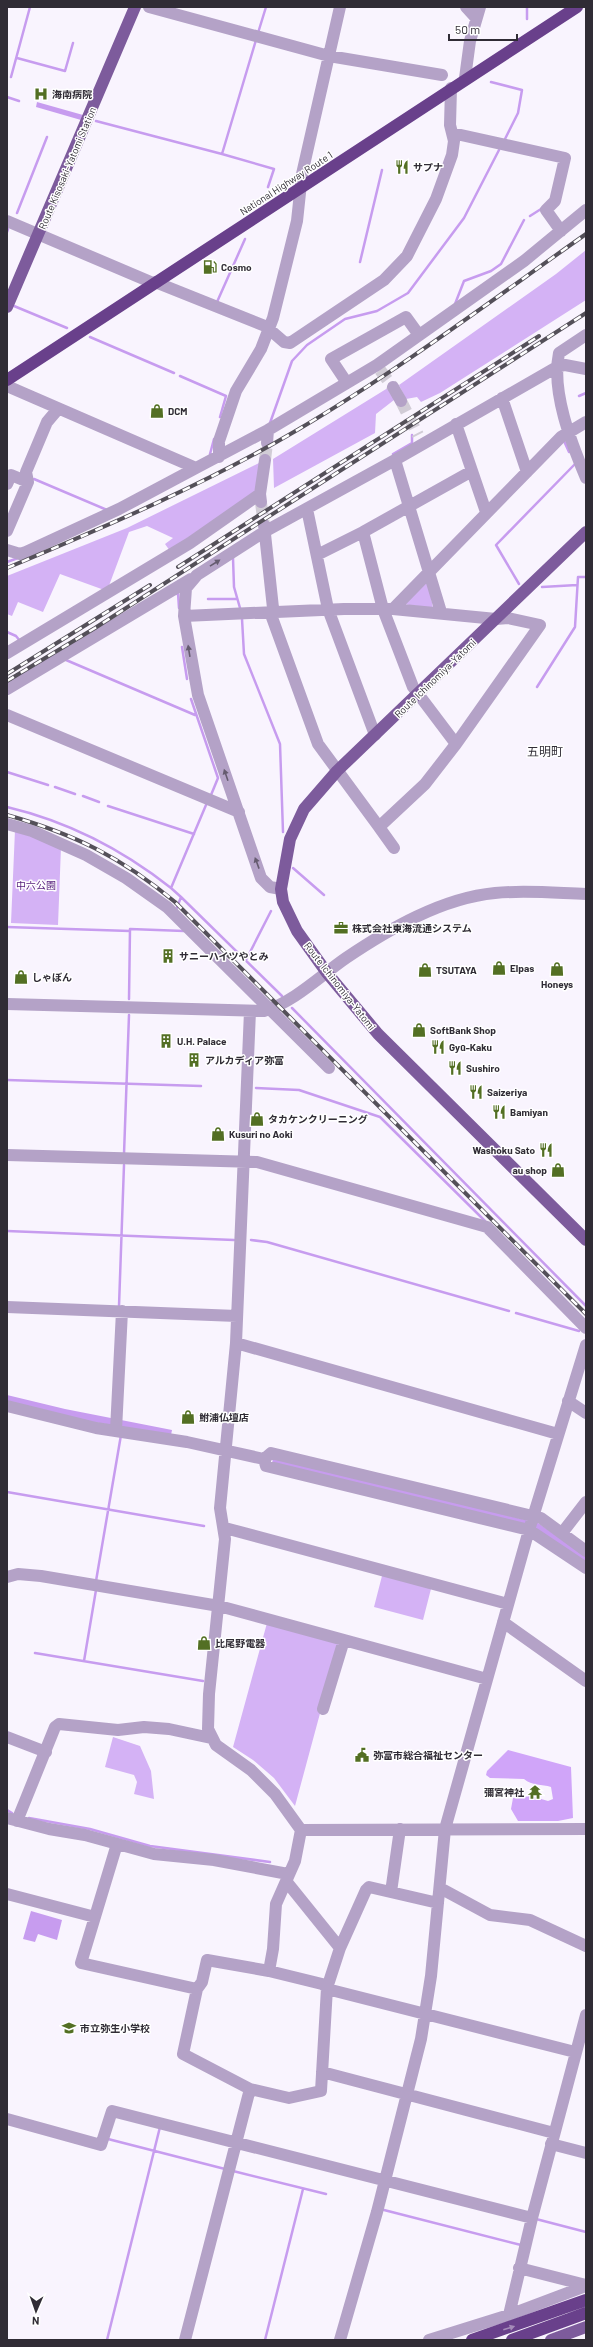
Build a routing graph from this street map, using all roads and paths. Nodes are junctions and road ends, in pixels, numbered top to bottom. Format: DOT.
graph roads {
  1 [pos="135,7"];
  2 [pos="149,7"];
  3 [pos="340,7"];
  4 [pos="466,7"];
  5 [pos="577,7"];
  6 [pos="478,12"];
  7 [pos="329,56"];
  8 [pos="442,75"];
  9 [pos="465,78"];
  10 [pos="451,88"];
  11 [pos="452,133"];
  12 [pos="302,188"];
  13 [pos="586,210"];
  14 [pos="7,221"];
  15 [pos="561,231"];
  16 [pos="39,234"];
  17 [pos="154,283"];
  18 [pos="7,307"];
  19 [pos="270,329"];
  20 [pos="419,335"];
  21 [pos="586,335"];
  22 [pos="557,367"];
  23 [pos="586,369"];
  24 [pos="7,380"];
  25 [pos="347,383"];
  26 [pos="7,386"];
  27 [pos="393,387"];
  28 [pos="502,398"];
  29 [pos="401,401"];
  30 [pos="58,409"];
  31 [pos="586,422"];
  32 [pos="456,424"];
  33 [pos="268,430"];
  34 [pos="567,432"];
  35 [pos="267,443"];
  36 [pos="219,457"];
  37 [pos="265,460"];
  38 [pos="395,460"];
  39 [pos="196,468"];
  40 [pos="472,472"];
  41 [pos="527,472"];
  42 [pos="586,478"];
  43 [pos="28,482"];
  44 [pos="7,484"];
  45 [pos="409,506"];
  46 [pos="308,509"];
  47 [pos="486,512"];
  48 [pos="264,529"];
  49 [pos="7,531"];
  50 [pos="363,532"];
  51 [pos="586,532"];
  52 [pos="7,550"];
  53 [pos="317,555"];
  54 [pos="429,571"];
  55 [pos="197,575"];
  56 [pos="328,609"];
  57 [pos="388,609"];
  58 [pos="270,612"];
  59 [pos="441,612"];
  60 [pos="184,616"];
  61 [pos="496,619"];
  62 [pos="7,653"];
  63 [pos="7,689"];
  64 [pos="419,694"];
  65 [pos="7,715"];
  66 [pos="375,735"];
  67 [pos="456,744"];
  68 [pos="337,771"];
  69 [pos="238,812"];
  70 [pos="7,824"];
  71 [pos="379,827"];
  72 [pos="394,848"];
  73 [pos="281,889"];
  74 [pos="586,894"];
  75 [pos="327,973"];
  76 [pos="7,1004"];
  77 [pos="270,1009"];
  78 [pos="250,1011"];
  79 [pos="329,1068"];
  80 [pos="7,1155"];
  81 [pos="244,1162"];
  82 [pos="586,1240"];
  83 [pos="7,1307"];
  84 [pos="122,1312"];
  85 [pos="237,1316"];
  86 [pos="586,1328"];
  87 [pos="236,1344"];
  88 [pos="586,1345"];
  89 [pos="568,1401"];
  90 [pos="7,1406"];
  91 [pos="586,1413"];
  92 [pos="116,1425"];
  93 [pos="558,1434"];
  94 [pos="227,1451"];
  95 [pos="586,1502"];
  96 [pos="531,1523"];
  97 [pos="225,1528"];
  98 [pos="562,1533"];
  99 [pos="585,1547"];
  100 [pos="586,1568"];
  101 [pos="7,1577"];
  102 [pos="508,1604"];
  103 [pos="219,1606"];
  104 [pos="503,1622"];
  105 [pos="344,1640"];
  106 [pos="487,1679"];
  107 [pos="586,1680"];
  108 [pos="323,1709"];
  109 [pos="7,1738"];
  110 [pos="211,1738"];
  111 [pos="46,1752"];
  112 [pos="12,1819"];
  113 [pos="400,1829"];
  114 [pos="445,1829"];
  115 [pos="586,1829"];
  116 [pos="301,1830"];
  117 [pos="117,1844"];
  118 [pos="287,1877"];
  119 [pos="440,1888"];
  120 [pos="391,1892"];
  121 [pos="7,1894"];
  122 [pos="438,1903"];
  123 [pos="95,1917"];
  124 [pos="586,1946"];
  125 [pos="340,1948"];
  126 [pos="269,1972"];
  127 [pos="327,1988"];
  128 [pos="197,1989"];
  129 [pos="425,2014"];
  130 [pos="585,2024"];
  131 [pos="575,2052"];
  132 [pos="322,2072"];
  133 [pos="250,2089"];
  134 [pos="407,2095"];
  135 [pos="7,2119"];
  136 [pos="553,2138"];
  137 [pos="236,2144"];
  138 [pos="586,2152"];
  139 [pos="385,2182"];
  140 [pos="532,2218"];
  141 [pos="519,2268"];
  142 [pos="586,2286"];
  143 [pos="586,2300"];
  144 [pos="586,2313"];
  145 [pos="509,2315"];
  146 [pos="586,2327"];
  147 [pos="185,2340"];
  148 [pos="340,2340"];
  149 [pos="429,2340"];
  150 [pos="472,2340"];
  151 [pos="512,2340"];
  152 [pos="551,2340"];
  1 -- 16 [label="main road, Route Kisosaki-Yatomi Station"];
  2 -- 7 [label="street"];
  3 -- 7 [label="street"];
  4 -- 6 [label="street"];
  5 -- 9 [label="highway, National Highway Route 1"];
  6 -- 9 [label="street"];
  7 -- 8 [label="street"];
  7 -- 12 [label="street"];
  9 -- 10 [label="highway, National Highway Route 1"];
  10 -- 11 [label="street"];
  10 -- 12 [label="highway, National Highway Route 1"];
  11 -- 15 [label="street"];
  11 -- 19 [label="street"];
  12 -- 17 [label="highway, National Highway Route 1"];
  12 -- 19 [label="street"];
  13 -- 15 [label="street"];
  14 -- 16 [label="street"];
  15 -- 20 [label="street"];
  16 -- 17 [label="street"];
  16 -- 18 [label="main road, Route Kisosaki-Yatomi Station"];
  17 -- 19 [label="street"];
  17 -- 24 [label="highway, National Highway Route 1"];
  19 -- 36 [label="street"];
  20 -- 25 [label="street"];
  20 -- 25 [label="street"];
  21 -- 22 [label="street"];
  22 -- 23 [label="street"];
  22 -- 28 [label="street"];
  22 -- 34 [label="street"];
  25 -- 33 [label="street"];
  26 -- 30 [label="street"];
  27 -- 29 [label="street"];
  28 -- 32 [label="street"];
  28 -- 41 [label="street"];
  30 -- 39 [label="street"];
  30 -- 43 [label="street"];
  31 -- 34 [label="street"];
  32 -- 38 [label="street"];
  32 -- 40 [label="street"];
  33 -- 35 [label="street"];
  33 -- 36 [label="street"];
  34 -- 41 [label="street"];
  34 -- 42 [label="street"];
  36 -- 39 [label="street"];
  37 -- 62 [label="street"];
  38 -- 45 [label="street"];
  38 -- 46 [label="street"];
  39 -- 52 [label="street"];
  40 -- 45 [label="street"];
  40 -- 47 [label="street"];
  41 -- 47 [label="street"];
  43 -- 44 [label="street"];
  43 -- 49 [label="street"];
  45 -- 50 [label="street"];
  45 -- 54 [label="street"];
  46 -- 48 [label="street"];
  46 -- 53 [label="street"];
  47 -- 54 [label="street"];
  55 -- 48 [label="street, one-way"];
  48 -- 58 [label="street"];
  50 -- 53 [label="street"];
  50 -- 57 [label="street"];
  51 -- 61 [label="main road, Route Ichinomiya-Yatomi"];
  53 -- 56 [label="street"];
  54 -- 57 [label="street"];
  54 -- 59 [label="street"];
  55 -- 60 [label="street"];
  55 -- 63 [label="street"];
  56 -- 57 [label="street"];
  56 -- 58 [label="street"];
  56 -- 66 [label="street"];
  57 -- 59 [label="street"];
  57 -- 64 [label="street"];
  58 -- 60 [label="street"];
  58 -- 68 [label="street"];
  59 -- 61 [label="street"];
  69 -- 60 [label="street, one-way"];
  61 -- 64 [label="main road, Route Ichinomiya-Yatomi"];
  61 -- 67 [label="street"];
  64 -- 66 [label="main road, Route Ichinomiya-Yatomi"];
  64 -- 67 [label="street"];
  65 -- 69 [label="street"];
  66 -- 68 [label="main road, Route Ichinomiya-Yatomi"];
  67 -- 71 [label="street"];
  68 -- 71 [label="street"];
  68 -- 73 [label="main road, Route Ichinomiya-Yatomi"];
  73 -- 69 [label="street, one-way"];
  70 -- 77 [label="street"];
  71 -- 72 [label="street"];
  73 -- 75 [label="main road, Route Ichinomiya-Yatomi"];
  74 -- 75 [label="street"];
  75 -- 77 [label="street"];
  75 -- 82 [label="main road, Route Ichinomiya-Yatomi"];
  76 -- 78 [label="street"];
  77 -- 78 [label="street"];
  77 -- 79 [label="street"];
  78 -- 81 [label="street"];
  80 -- 81 [label="street"];
  81 -- 85 [label="street"];
  81 -- 86 [label="street"];
  83 -- 84 [label="street"];
  84 -- 85 [label="street"];
  84 -- 92 [label="street"];
  85 -- 87 [label="street"];
  87 -- 93 [label="street"];
  87 -- 94 [label="street"];
  88 -- 89 [label="street"];
  89 -- 91 [label="street"];
  89 -- 93 [label="street"];
  90 -- 92 [label="street"];
  92 -- 94 [label="street"];
  93 -- 96 [label="street"];
  94 -- 96 [label="street"];
  94 -- 97 [label="street"];
  95 -- 98 [label="street"];
  96 -- 98 [label="street"];
  96 -- 100 [label="street"];
  96 -- 102 [label="street"];
  97 -- 102 [label="street"];
  97 -- 103 [label="street"];
  98 -- 99 [label="street"];
  101 -- 103 [label="street"];
  102 -- 104 [label="street"];
  103 -- 105 [label="street"];
  103 -- 110 [label="street"];
  104 -- 106 [label="street"];
  104 -- 107 [label="street"];
  105 -- 106 [label="street"];
  105 -- 108 [label="street"];
  106 -- 114 [label="street"];
  109 -- 111 [label="street"];
  110 -- 111 [label="street"];
  110 -- 116 [label="street"];
  111 -- 112 [label="street"];
  112 -- 117 [label="street"];
  113 -- 114 [label="street"];
  113 -- 116 [label="street"];
  113 -- 120 [label="street"];
  114 -- 115 [label="street"];
  114 -- 119 [label="street"];
  116 -- 118 [label="street"];
  117 -- 118 [label="street"];
  117 -- 123 [label="street"];
  118 -- 125 [label="street"];
  118 -- 126 [label="street"];
  119 -- 122 [label="street"];
  119 -- 124 [label="street"];
  120 -- 122 [label="street"];
  120 -- 125 [label="street"];
  121 -- 123 [label="street"];
  122 -- 129 [label="street"];
  123 -- 128 [label="street"];
  125 -- 127 [label="street"];
  126 -- 127 [label="street"];
  126 -- 128 [label="street"];
  127 -- 129 [label="street"];
  127 -- 132 [label="street"];
  128 -- 133 [label="street"];
  129 -- 131 [label="street"];
  129 -- 134 [label="street"];
  130 -- 131 [label="street"];
  131 -- 136 [label="street"];
  132 -- 133 [label="street"];
  132 -- 134 [label="street"];
  133 -- 137 [label="street"];
  134 -- 136 [label="street"];
  134 -- 139 [label="street"];
  135 -- 137 [label="street"];
  136 -- 138 [label="street"];
  136 -- 140 [label="street"];
  137 -- 139 [label="street"];
  137 -- 147 [label="street"];
  139 -- 140 [label="street"];
  139 -- 148 [label="street"];
  140 -- 141 [label="street"];
  141 -- 142 [label="street"];
  141 -- 145 [label="street"];
  142 -- 145 [label="street"];
  150 -- 143 [label="highway, one-way"];
  144 -- 151 [label="highway"];
  145 -- 149 [label="street"];
  146 -- 152 [label="main road"];
}
